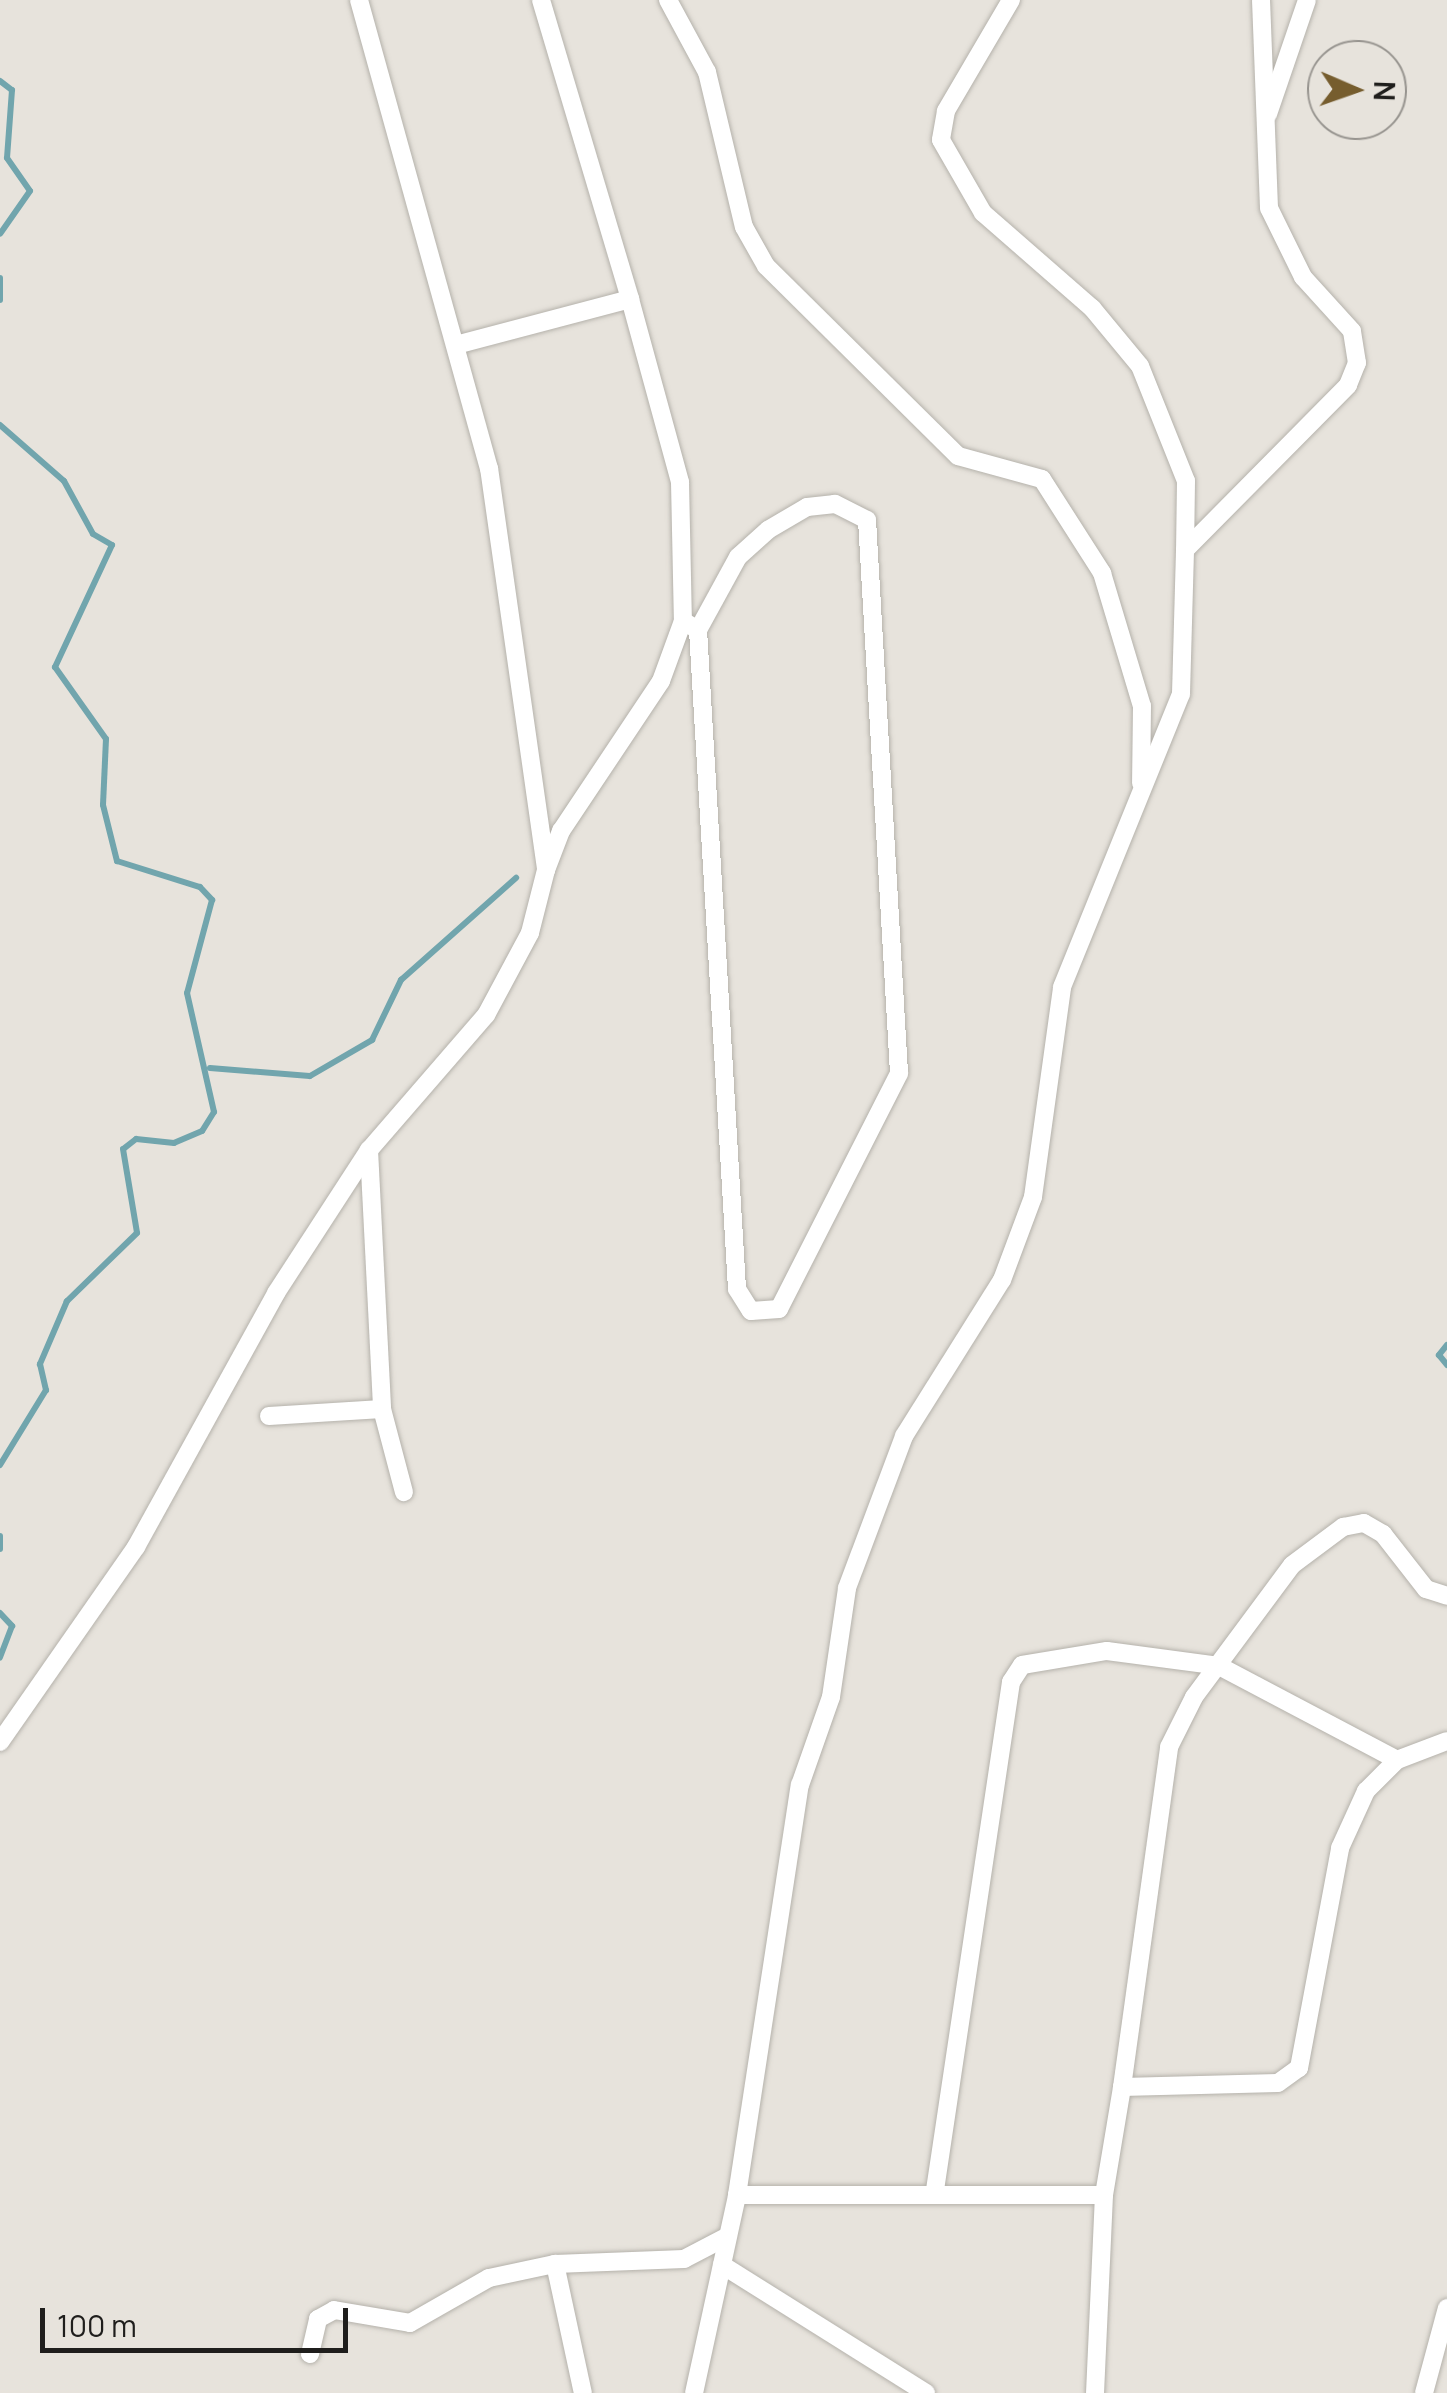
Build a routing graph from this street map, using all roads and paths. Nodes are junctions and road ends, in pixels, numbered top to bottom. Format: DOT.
graph roads {
  1 [pos="359,0"];
  2 [pos="541,0"];
  3 [pos="668,0"];
  4 [pos="1011,0"];
  5 [pos="1261,0"];
  6 [pos="1307,0"];
  7 [pos="1268,115"];
  8 [pos="630,299"];
  9 [pos="456,345"];
  10 [pos="1185,550"];
  11 [pos="691,626"];
  12 [pos="1141,784"];
  13 [pos="546,870"];
  14 [pos="370,1150"];
  15 [pos="382,1409"];
  16 [pos="269,1416"];
  17 [pos="404,1492"];
  18 [pos="1447,1596"];
  19 [pos="1220,1666"];
  20 [pos="1447,1741"];
  21 [pos="0,1742"];
  22 [pos="1396,1760"];
  23 [pos="1122,2087"];
  24 [pos="935,2190"];
  25 [pos="737,2195"];
  26 [pos="1104,2195"];
  27 [pos="726,2236"];
  28 [pos="555,2264"];
  29 [pos="722,2265"];
  30 [pos="1447,2308"];
  31 [pos="310,2354"];
  32 [pos="583,2393"];
  33 [pos="694,2393"];
  34 [pos="926,2393"];
  35 [pos="1095,2393"];
  36 [pos="1424,2393"];
  1 -- 9 [label="street"];
  2 -- 8 [label="street"];
  3 -- 12 [label="street"];
  4 -- 10 [label="street"];
  5 -- 7 [label="street"];
  6 -- 7 [label="street"];
  7 -- 10 [label="street"];
  8 -- 9 [label="street"];
  8 -- 11 [label="street"];
  9 -- 13 [label="street"];
  10 -- 12 [label="street"];
  11 -- 11 [label="street"];
  11 -- 13 [label="street"];
  12 -- 25 [label="street"];
  13 -- 14 [label="street"];
  14 -- 15 [label="street"];
  14 -- 21 [label="street"];
  15 -- 16 [label="street"];
  15 -- 17 [label="street"];
  18 -- 19 [label="street"];
  19 -- 22 [label="street"];
  19 -- 23 [label="street"];
  19 -- 24 [label="street"];
  20 -- 22 [label="street"];
  22 -- 23 [label="street"];
  23 -- 26 [label="street"];
  24 -- 25 [label="street"];
  24 -- 26 [label="street"];
  25 -- 27 [label="street"];
  26 -- 35 [label="street"];
  27 -- 28 [label="street"];
  27 -- 29 [label="street"];
  28 -- 31 [label="street"];
  28 -- 32 [label="street"];
  29 -- 33 [label="street"];
  29 -- 34 [label="street"];
  30 -- 36 [label="street"];
}
